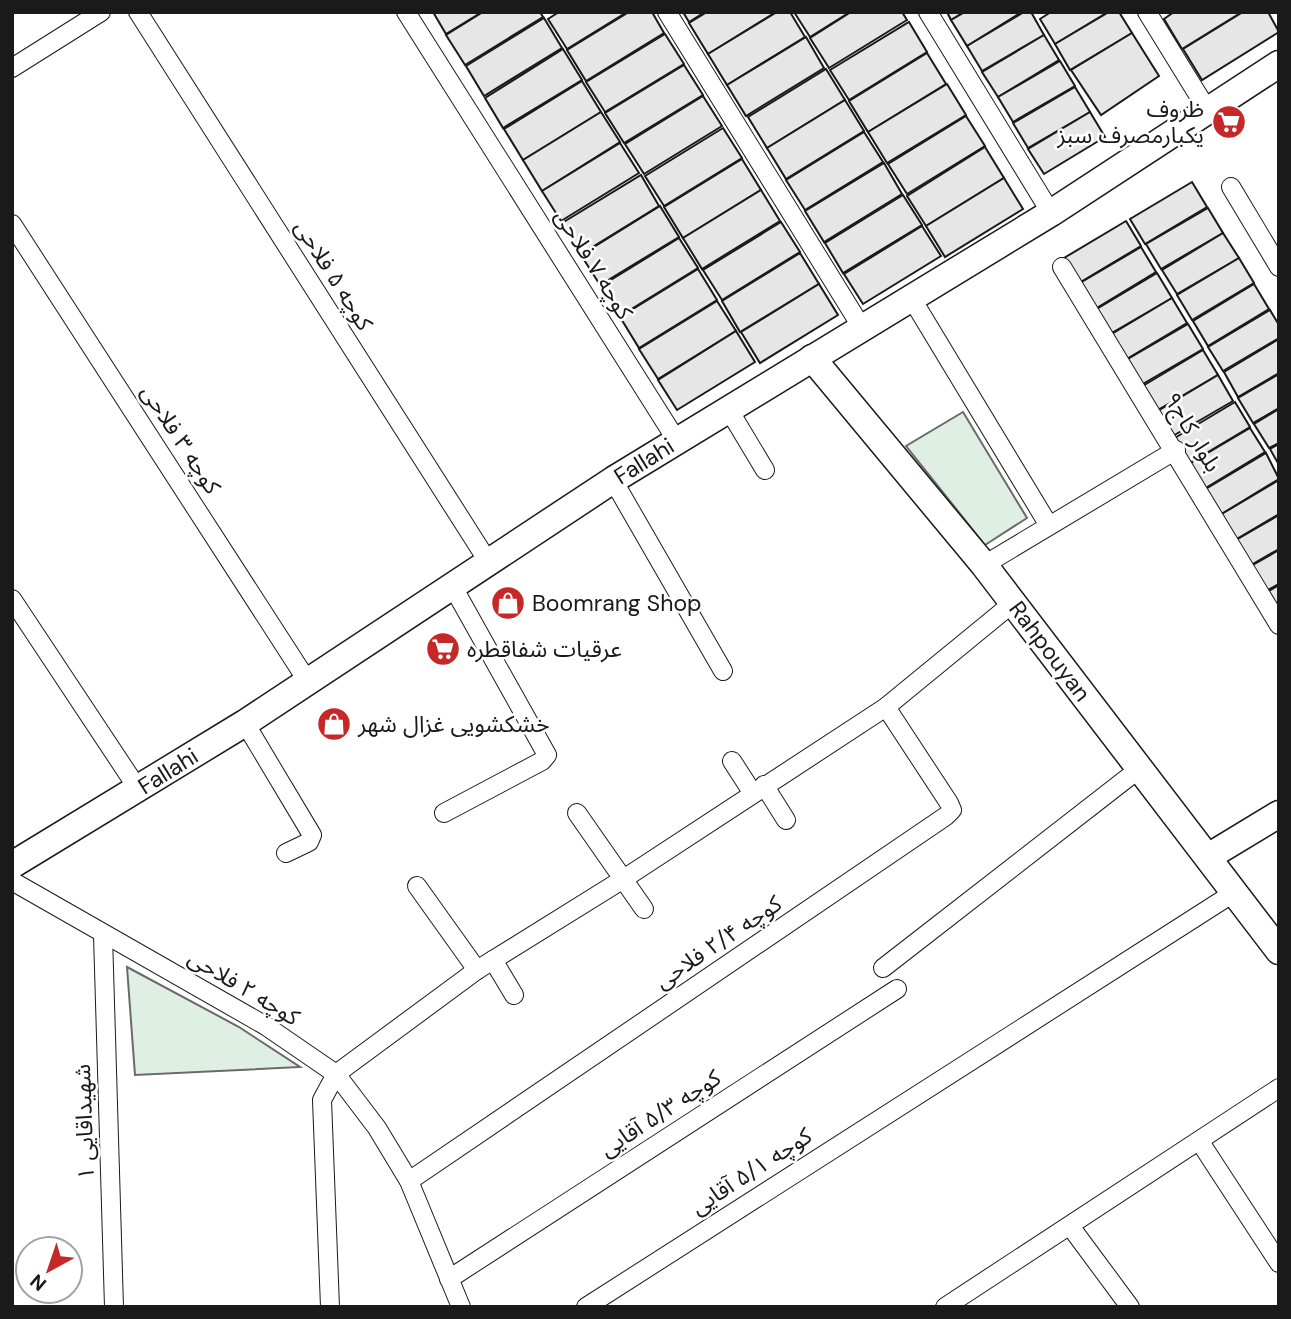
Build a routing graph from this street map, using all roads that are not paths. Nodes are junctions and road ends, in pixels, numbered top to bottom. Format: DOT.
graph roads {
  1 [pos="101,12"];
  2 [pos="138,12"];
  3 [pos="406,12"];
  4 [pos="667,12"];
  5 [pos="928,12"];
  6 [pos="1147,12"];
  7 [pos="1279,64"];
  8 [pos="12,68"];
  9 [pos="1208,111"];
  10 [pos="1231,187"];
  11 [pos="1051,212"];
  12 [pos="12,224"];
  13 [pos="1062,267"];
  14 [pos="1279,267"];
  15 [pos="912,299"];
  16 [pos="862,328"];
  17 [pos="812,358"];
  18 [pos="729,410"];
  19 [pos="677,441"];
  20 [pos="1176,450"];
  21 [pos="765,470"];
  22 [pos="612,480"];
  23 [pos="1048,524"];
  24 [pos="489,563"];
  25 [pos="984,565"];
  26 [pos="453,587"];
  27 [pos="12,599"];
  28 [pos="1013,603"];
  29 [pos="1279,625"];
  30 [pos="723,671"];
  31 [pos="308,682"];
  32 [pos="886,707"];
  33 [pos="245,723"];
  34 [pos="732,761"];
  35 [pos="1139,769"];
  36 [pos="138,789"];
  37 [pos="758,789"];
  38 [pos="444,813"];
  39 [pos="577,813"];
  40 [pos="1279,814"];
  41 [pos="786,820"];
  42 [pos="286,853"];
  43 [pos="1208,857"];
  44 [pos="12,865"];
  45 [pos="625,878"];
  46 [pos="12,881"];
  47 [pos="417,886"];
  48 [pos="1236,892"];
  49 [pos="644,909"];
  50 [pos="103,935"];
  51 [pos="1279,951"];
  52 [pos="485,965"];
  53 [pos="883,968"];
  54 [pos="897,989"];
  55 [pos="514,995"];
  56 [pos="336,1074"];
  57 [pos="1279,1088"];
  58 [pos="1200,1142"];
  59 [pos="409,1181"];
  60 [pos="1070,1226"];
  61 [pos="1279,1263"];
  62 [pos="449,1279"];
  63 [pos="114,1307"];
  64 [pos="330,1307"];
  65 [pos="461,1307"];
  66 [pos="586,1307"];
  67 [pos="945,1307"];
  68 [pos="1130,1307"];
  1 -- 8 [label="street"];
  2 -- 24 [label="street, کوچه ۵ فلاحی"];
  3 -- 19 [label="street, کوچه ۷ فلاحی"];
  4 -- 16 [label="street"];
  5 -- 11 [label="street"];
  6 -- 9 [label="street"];
  7 -- 9 [label="street, Fallahi"];
  9 -- 11 [label="street, Fallahi"];
  10 -- 14 [label="street"];
  11 -- 15 [label="street, Fallahi"];
  12 -- 31 [label="street, کوچه ۳ فلاحی"];
  13 -- 20 [label="street, بلوار کاج۹"];
  15 -- 16 [label="street, Fallahi"];
  15 -- 23 [label="street"];
  16 -- 17 [label="street, Fallahi"];
  17 -- 18 [label="street, Fallahi"];
  17 -- 25 [label="street, Rahpouyan"];
  18 -- 19 [label="street, Fallahi"];
  18 -- 21 [label="street"];
  19 -- 22 [label="street, Fallahi"];
  20 -- 23 [label="street"];
  20 -- 29 [label="street, بلوار کاج۹"];
  22 -- 24 [label="street, Fallahi"];
  22 -- 30 [label="street"];
  23 -- 25 [label="street"];
  24 -- 26 [label="street, Fallahi"];
  25 -- 28 [label="street, Rahpouyan"];
  26 -- 31 [label="street, Fallahi"];
  26 -- 38 [label="street"];
  27 -- 36 [label="street"];
  28 -- 32 [label="street"];
  28 -- 35 [label="street, Rahpouyan"];
  31 -- 33 [label="street, Fallahi"];
  32 -- 37 [label="street"];
  32 -- 59 [label="street, کوچه ۲/۴ فلاحی"];
  33 -- 36 [label="street, Fallahi"];
  33 -- 42 [label="street"];
  34 -- 37 [label="street"];
  35 -- 43 [label="street, Rahpouyan"];
  35 -- 53 [label="street"];
  36 -- 44 [label="street, Fallahi"];
  37 -- 41 [label="street"];
  37 -- 45 [label="street"];
  39 -- 45 [label="street"];
  40 -- 43 [label="street"];
  43 -- 48 [label="street, Rahpouyan"];
  45 -- 49 [label="street"];
  45 -- 52 [label="street"];
  46 -- 50 [label="street, کوچه ۲ فلاحی"];
  47 -- 52 [label="street"];
  48 -- 51 [label="street, Rahpouyan"];
  48 -- 66 [label="street, کوچه ۵/۱ آقایی"];
  50 -- 56 [label="street, کوچه ۲ فلاحی"];
  50 -- 63 [label="street, ۱ شهیداقایی"];
  52 -- 55 [label="street"];
  52 -- 56 [label="street"];
  54 -- 62 [label="street, کوچه ۵/۳ آقایی"];
  56 -- 59 [label="street, کوچه ۲ فلاحی"];
  56 -- 64 [label="street"];
  57 -- 58 [label="street"];
  58 -- 60 [label="street"];
  58 -- 61 [label="street"];
  59 -- 62 [label="street, کوچه ۲ فلاحی"];
  60 -- 67 [label="street"];
  60 -- 68 [label="street"];
  62 -- 65 [label="street, کوچه ۲ فلاحی"];
}
